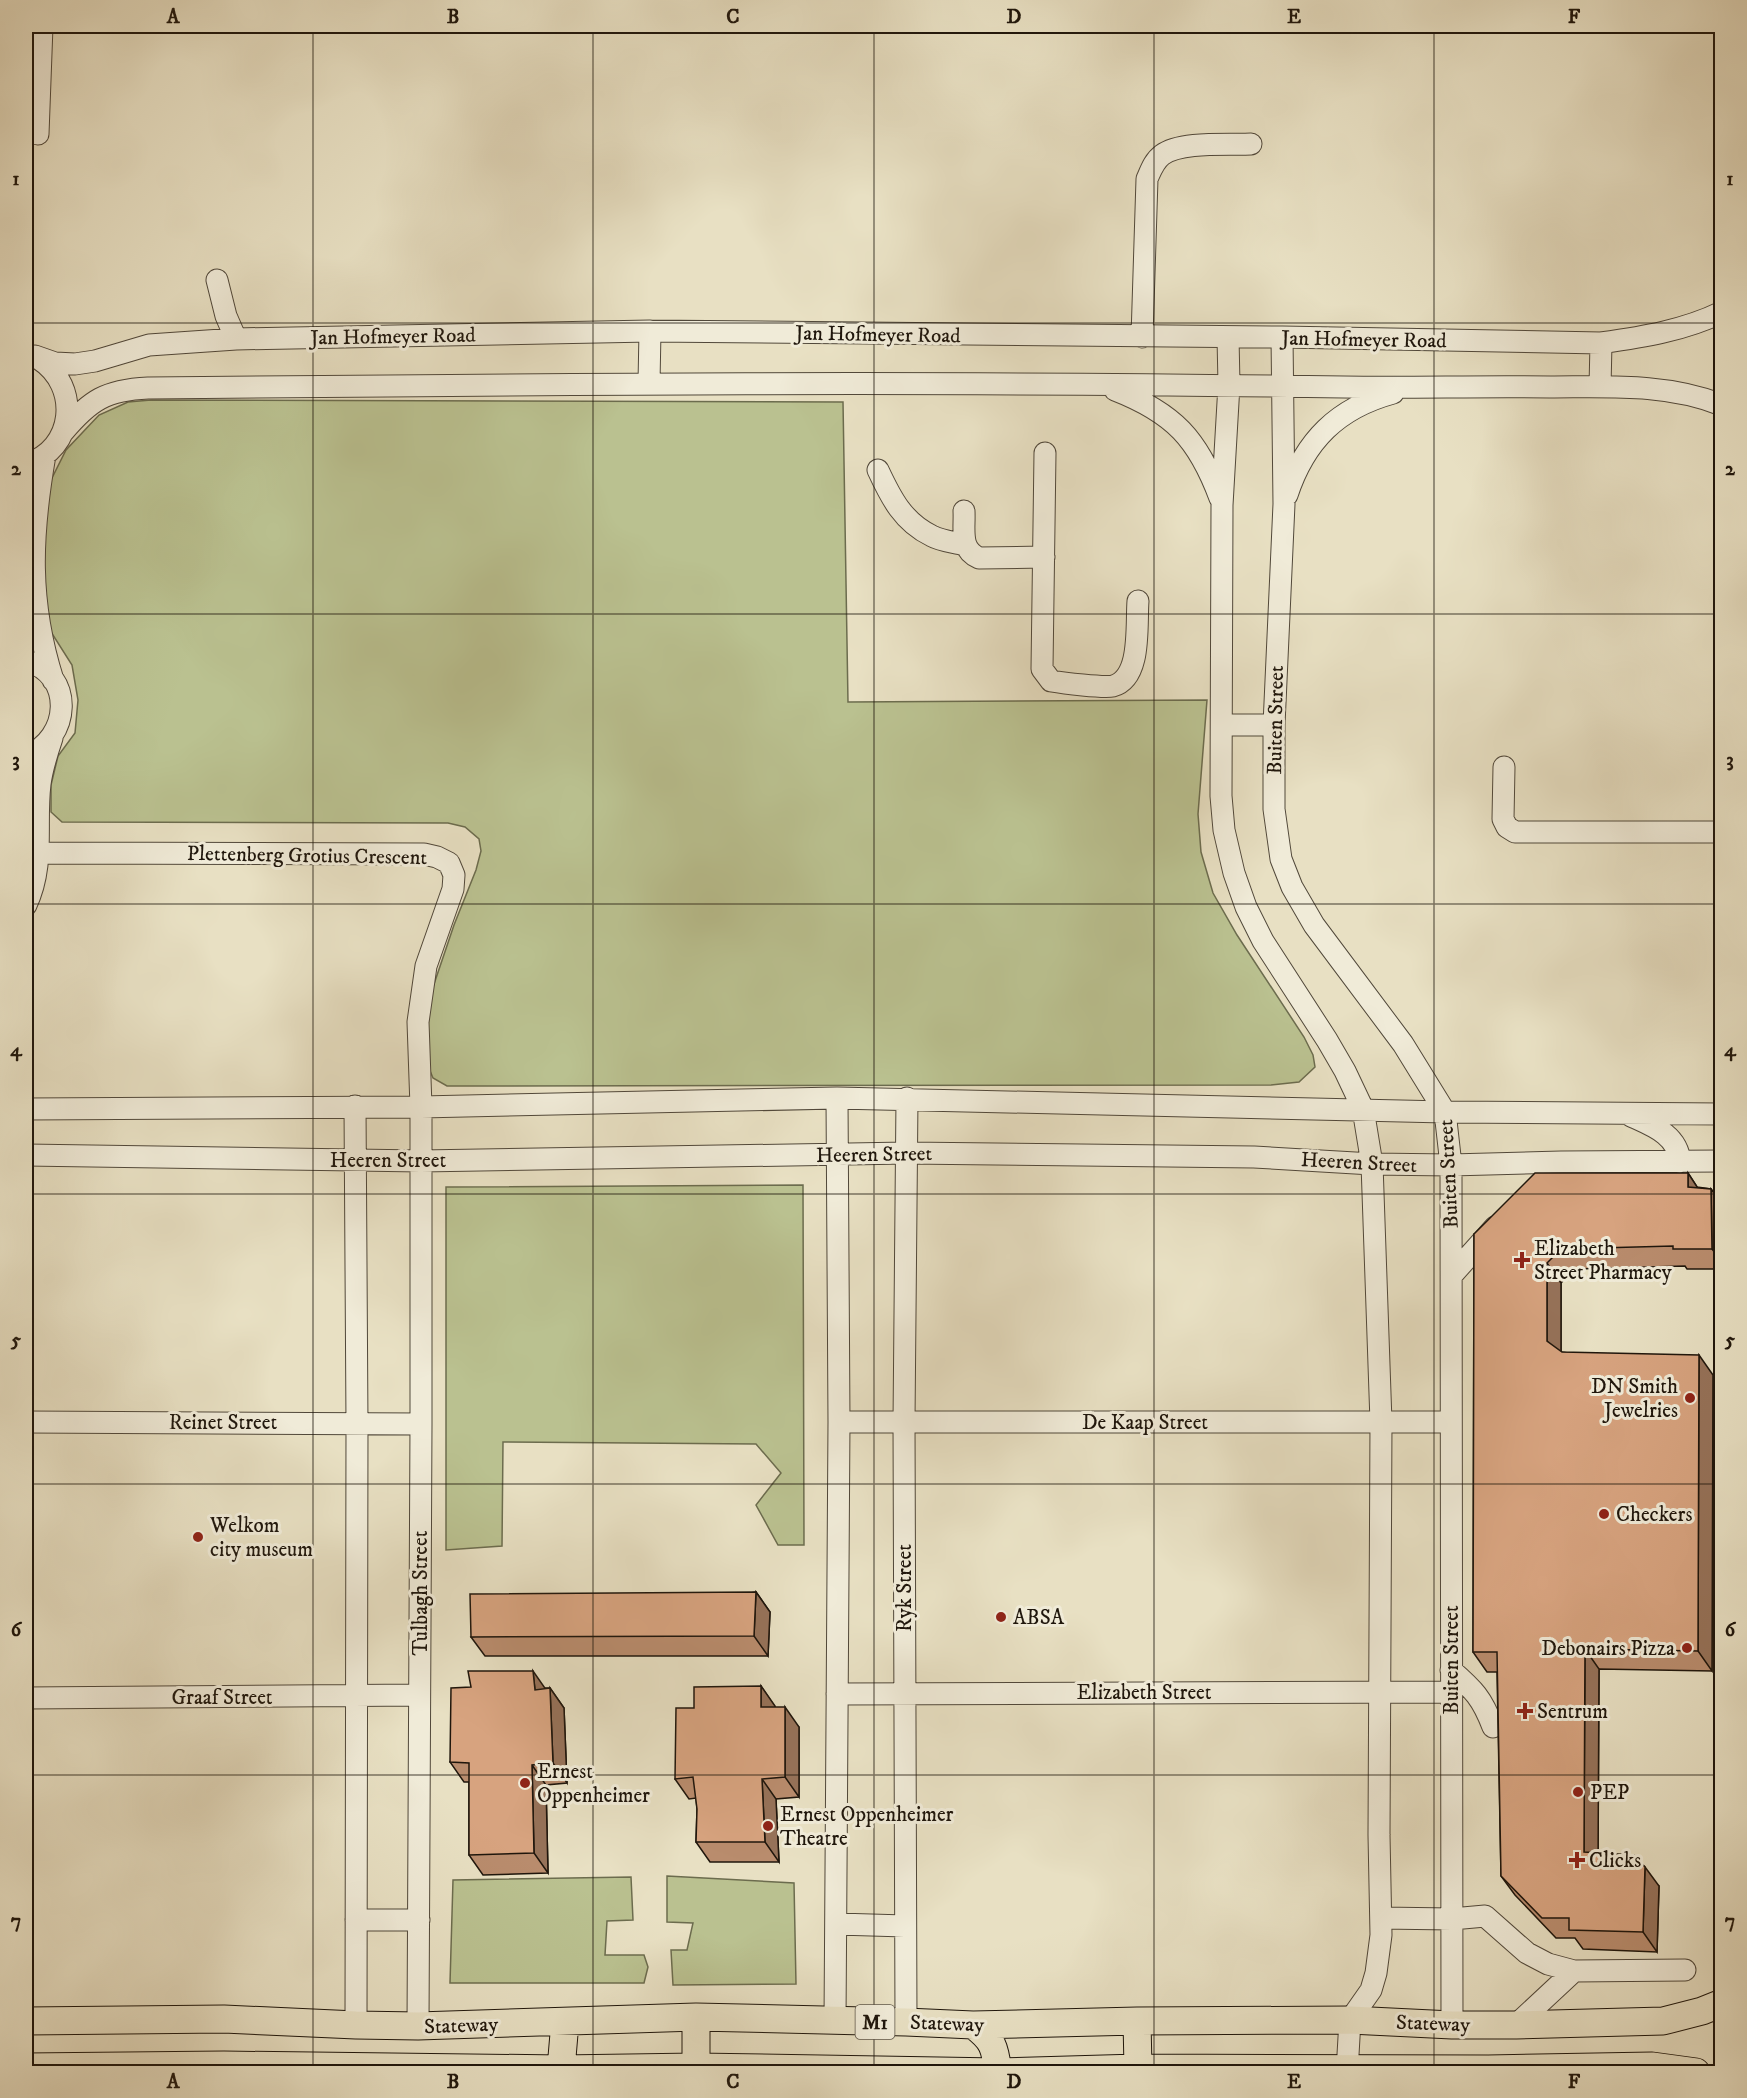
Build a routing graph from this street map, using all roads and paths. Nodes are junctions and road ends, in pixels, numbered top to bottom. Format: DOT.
graph roads {
  1 [pos="42,26"];
  2 [pos="38,134"];
  3 [pos="1251,144"];
  4 [pos="217,280"];
  5 [pos="1722,312"];
  6 [pos="650,331"];
  7 [pos="1142,337"];
  8 [pos="1282,337"];
  9 [pos="1228,338"];
  10 [pos="236,339"];
  11 [pos="1601,343"];
  12 [pos="30,355"];
  13 [pos="649,383"];
  14 [pos="1229,385"];
  15 [pos="1106,386"];
  16 [pos="1281,386"];
  17 [pos="1600,387"];
  18 [pos="1415,388"];
  19 [pos="1722,405"];
  20 [pos="63,432"];
  21 [pos="1045,453"];
  22 [pos="45,455"];
  23 [pos="26,464"];
  24 [pos="878,470"];
  25 [pos="1284,504"];
  26 [pos="1222,505"];
  27 [pos="964,511"];
  28 [pos="965,545"];
  29 [pos="1044,557"];
  30 [pos="1138,601"];
  31 [pos="26,661"];
  32 [pos="53,680"];
  33 [pos="1222,725"];
  34 [pos="1274,725"];
  35 [pos="52,738"];
  36 [pos="26,756"];
  37 [pos="1504,767"];
  38 [pos="1722,832"];
  39 [pos="39,853"];
  40 [pos="26,905"];
  41 [pos="837,1098"];
  42 [pos="907,1098"];
  43 [pos="355,1106"];
  44 [pos="421,1107"];
  45 [pos="26,1109"];
  46 [pos="1363,1109"];
  47 [pos="1445,1112"];
  48 [pos="1622,1113"];
  49 [pos="1722,1114"];
  50 [pos="907,1153"];
  51 [pos="838,1154"];
  52 [pos="26,1155"];
  53 [pos="356,1160"];
  54 [pos="421,1161"];
  55 [pos="1722,1161"];
  56 [pos="1561,1162"];
  57 [pos="1680,1162"];
  58 [pos="1372,1164"];
  59 [pos="1451,1165"];
  60 [pos="1538,1184"];
  61 [pos="1507,1214"];
  62 [pos="1452,1275"];
  63 [pos="26,1422"];
  64 [pos="839,1422"];
  65 [pos="904,1422"];
  66 [pos="1381,1422"];
  67 [pos="1451,1422"];
  68 [pos="357,1424"];
  69 [pos="421,1424"];
  70 [pos="1451,1670"];
  71 [pos="905,1692"];
  72 [pos="1451,1692"];
  73 [pos="1380,1693"];
  74 [pos="837,1694"];
  75 [pos="419,1695"];
  76 [pos="356,1696"];
  77 [pos="26,1698"];
  78 [pos="1493,1726"];
  79 [pos="1381,1918"];
  80 [pos="1452,1919"];
  81 [pos="356,1920"];
  82 [pos="419,1920"];
  83 [pos="837,1924"];
  84 [pos="905,1926"];
  85 [pos="1685,1970"];
  86 [pos="1575,1971"];
  87 [pos="1722,2003"];
  88 [pos="696,2017"];
  89 [pos="26,2020"];
  90 [pos="1350,2020"];
  91 [pos="112,2021"];
  92 [pos="835,2021"];
  93 [pos="1137,2021"];
  94 [pos="565,2022"];
  95 [pos="906,2022"];
  96 [pos="356,2025"];
  97 [pos="973,2025"];
  98 [pos="1452,2025"];
  99 [pos="1516,2025"];
  100 [pos="418,2026"];
  101 [pos="113,2066"];
  102 [pos="26,2067"];
  103 [pos="696,2067"];
  104 [pos="1138,2068"];
  105 [pos="227,2069"];
  106 [pos="355,2069"];
  107 [pos="561,2069"];
  108 [pos="893,2071"];
  109 [pos="1307,2071"];
  110 [pos="1347,2071"];
  111 [pos="1405,2071"];
  112 [pos="998,2072"];
  113 [pos="1058,2072"];
  114 [pos="1696,2073"];
  1 -- 2 [label="street"];
  3 -- 7 [label="street"];
  4 -- 10 [label="street"];
  5 -- 11 [label="street, Jan Hofmeyer Road"];
  6 -- 7 [label="street, Jan Hofmeyer Road"];
  6 -- 10 [label="street, Jan Hofmeyer Road"];
  6 -- 13 [label="street"];
  7 -- 9 [label="street, Jan Hofmeyer Road"];
  8 -- 9 [label="street, Jan Hofmeyer Road"];
  8 -- 11 [label="street, Jan Hofmeyer Road"];
  8 -- 16 [label="street, Buiten Street"];
  9 -- 14 [label="street"];
  10 -- 12 [label="street, Jan Hofmeyer Road"];
  11 -- 17 [label="street"];
  12 -- 20 [label="street"];
  13 -- 15 [label="street"];
  13 -- 20 [label="street"];
  14 -- 15 [label="street"];
  14 -- 16 [label="street"];
  14 -- 26 [label="street"];
  15 -- 26 [label="street"];
  16 -- 18 [label="street"];
  16 -- 25 [label="street, Buiten Street"];
  17 -- 18 [label="street"];
  17 -- 19 [label="street"];
  18 -- 25 [label="street"];
  20 -- 22 [label="street"];
  21 -- 29 [label="street"];
  22 -- 23 [label="street"];
  22 -- 32 [label="street"];
  24 -- 28 [label="street"];
  25 -- 34 [label="street, Buiten Street"];
  26 -- 33 [label="street"];
  27 -- 28 [label="street"];
  28 -- 29 [label="street"];
  29 -- 30 [label="street"];
  31 -- 32 [label="street"];
  32 -- 35 [label="street"];
  33 -- 34 [label="street"];
  33 -- 46 [label="street"];
  34 -- 47 [label="street, Buiten Street"];
  35 -- 36 [label="street"];
  35 -- 39 [label="street"];
  37 -- 38 [label="street"];
  39 -- 40 [label="street"];
  39 -- 44 [label="street, Plettenberg Grotius Crescent"];
  41 -- 42 [label="street"];
  41 -- 44 [label="street"];
  41 -- 51 [label="street"];
  42 -- 46 [label="street"];
  42 -- 50 [label="street, Ryk Street"];
  43 -- 44 [label="street"];
  43 -- 45 [label="street"];
  43 -- 53 [label="street"];
  44 -- 54 [label="street, Plettenberg Grotius Crescent"];
  46 -- 47 [label="street"];
  46 -- 58 [label="street"];
  47 -- 48 [label="street"];
  47 -- 59 [label="street, Buiten Street"];
  48 -- 49 [label="street"];
  48 -- 57 [label="street"];
  50 -- 51 [label="street, Heeren Street"];
  50 -- 58 [label="street, Heeren Street"];
  50 -- 65 [label="street, Ryk Street"];
  51 -- 54 [label="street, Heeren Street"];
  51 -- 64 [label="street"];
  52 -- 53 [label="street, Heeren Street"];
  53 -- 54 [label="street, Heeren Street"];
  53 -- 68 [label="street"];
  54 -- 69 [label="street, Tulbagh Street"];
  55 -- 57 [label="street, Heeren Street"];
  56 -- 57 [label="street, Heeren Street"];
  56 -- 59 [label="street, Heeren Street"];
  56 -- 60 [label="street"];
  58 -- 59 [label="street, Heeren Street"];
  58 -- 66 [label="street"];
  59 -- 62 [label="street, Buiten Street"];
  61 -- 62 [label="street"];
  62 -- 67 [label="street, Buiten Street"];
  63 -- 68 [label="street, Reinet Street"];
  64 -- 65 [label="street, De Kaap Street"];
  64 -- 74 [label="street"];
  65 -- 66 [label="street, De Kaap Street"];
  65 -- 71 [label="street, Ryk Street"];
  66 -- 67 [label="street, De Kaap Street"];
  66 -- 73 [label="street"];
  67 -- 70 [label="street, Buiten Street"];
  68 -- 69 [label="street, Reinet Street"];
  68 -- 76 [label="street"];
  69 -- 75 [label="street, Tulbagh Street"];
  70 -- 72 [label="street, Buiten Street"];
  70 -- 78 [label="street"];
  71 -- 73 [label="street, Elizabeth Street"];
  71 -- 74 [label="street, Elizabeth Street"];
  71 -- 84 [label="street, Ryk Street"];
  72 -- 73 [label="street, Elizabeth Street"];
  72 -- 80 [label="street, Buiten Street"];
  73 -- 79 [label="street"];
  74 -- 83 [label="street"];
  75 -- 76 [label="street, Graaf Street"];
  75 -- 82 [label="street, Tulbagh Street"];
  76 -- 77 [label="street, Graaf Street"];
  76 -- 81 [label="street"];
  79 -- 80 [label="street"];
  79 -- 90 [label="street"];
  80 -- 86 [label="street"];
  80 -- 98 [label="street, Buiten Street"];
  81 -- 82 [label="street"];
  81 -- 96 [label="street"];
  82 -- 100 [label="street, Tulbagh Street"];
  83 -- 84 [label="street"];
  83 -- 92 [label="street"];
  84 -- 95 [label="street, Ryk Street"];
  85 -- 86 [label="street"];
  86 -- 99 [label="street"];
  87 -- 99 [label="main road, Stateway / M1"];
  88 -- 92 [label="main road, Stateway / M1"];
  88 -- 94 [label="main road, Stateway / M1"];
  88 -- 103 [label="main road"];
  89 -- 91 [label="main road, Stateway / M1"];
  90 -- 93 [label="main road, Stateway / M1"];
  90 -- 98 [label="main road, Stateway / M1"];
  90 -- 110 [label="street"];
  91 -- 96 [label="main road, Stateway / M1"];
  91 -- 101 [label="main road"];
  92 -- 95 [label="main road, Stateway / M1"];
  93 -- 97 [label="main road, Stateway / M1"];
  93 -- 104 [label="main road"];
  94 -- 100 [label="main road, Stateway / M1"];
  94 -- 107 [label="main road"];
  95 -- 97 [label="main road, Stateway / M1"];
  96 -- 100 [label="main road, Stateway / M1"];
  97 -- 112 [label="main road"];
  98 -- 99 [label="main road, Stateway / M1"];
  101 -- 102 [label="main road, Stateway / M1"];
  101 -- 105 [label="main road, Stateway / M1"];
  103 -- 107 [label="main road, Stateway / M1"];
  103 -- 108 [label="main road, Stateway / M1"];
  104 -- 109 [label="main road, Stateway / M1"];
  104 -- 113 [label="main road, Stateway / M1"];
  105 -- 106 [label="main road, Stateway / M1"];
  106 -- 107 [label="main road, Stateway / M1"];
  108 -- 112 [label="main road, Stateway / M1"];
  109 -- 110 [label="main road, Stateway / M1"];
  110 -- 111 [label="main road, Stateway / M1"];
  111 -- 114 [label="main road, Stateway / M1"];
  112 -- 113 [label="main road, Stateway / M1"];
}
